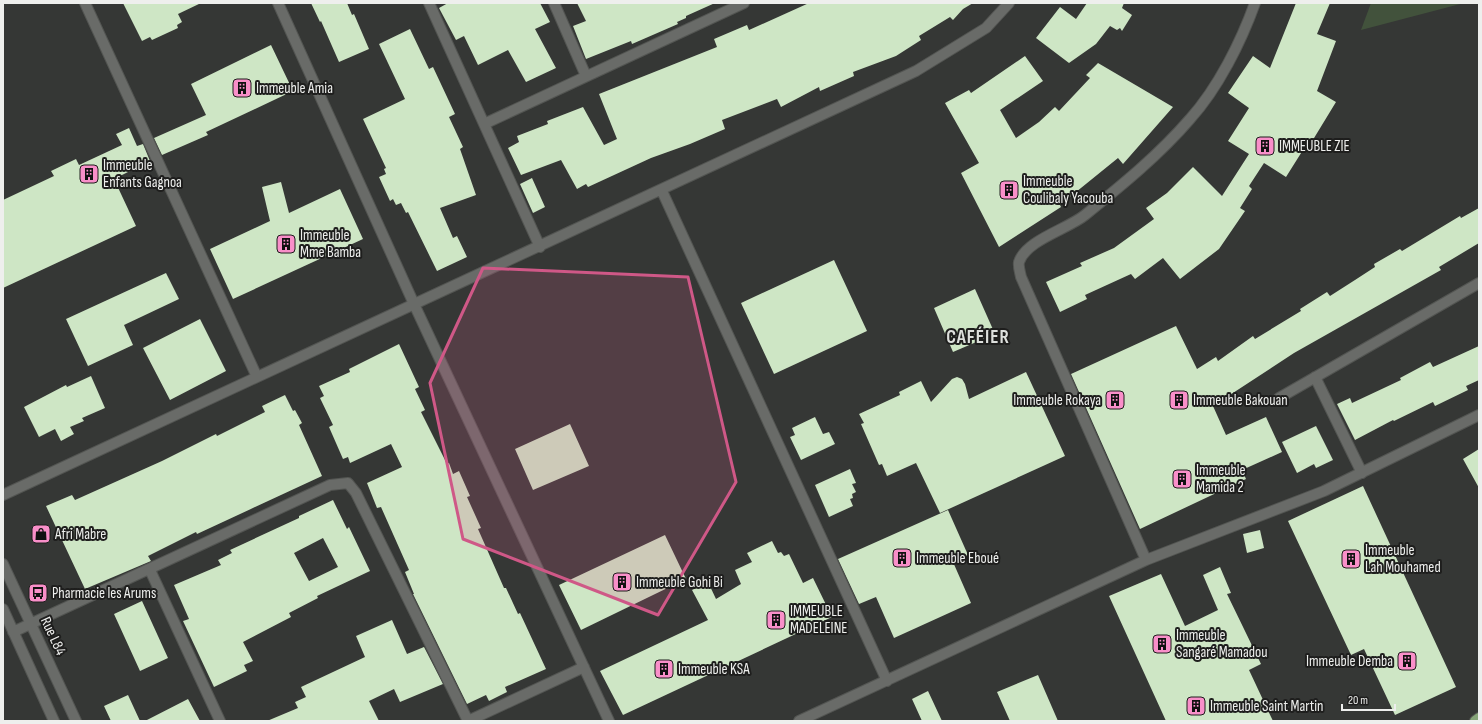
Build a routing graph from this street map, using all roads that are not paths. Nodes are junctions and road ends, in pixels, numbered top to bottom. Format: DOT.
graph roads {
  1 [pos="85,3"];
  2 [pos="278,3"];
  3 [pos="428,3"];
  4 [pos="554,3"];
  5 [pos="744,3"];
  6 [pos="1009,3"];
  7 [pos="1255,3"];
  8 [pos="586,76"];
  9 [pos="484,124"];
  10 [pos="662,191"];
  11 [pos="540,247"];
  12 [pos="1479,283"];
  13 [pos="414,304"];
  14 [pos="257,377"];
  15 [pos="1315,377"];
  16 [pos="1279,398"];
  17 [pos="1479,415"];
  18 [pos="1362,473"];
  19 [pos="3,495"];
  20 [pos="1146,560"];
  21 [pos="3,564"];
  22 [pos="150,570"];
  23 [pos="3,609"];
  24 [pos="30,623"];
  25 [pos="13,632"];
  26 [pos="584,667"];
  27 [pos="886,680"];
  28 [pos="1479,718"];
  29 [pos="54,721"];
  30 [pos="76,721"];
  31 [pos="220,721"];
  32 [pos="468,721"];
  33 [pos="609,721"];
  34 [pos="799,721"];
  35 [pos="1475,721"];
  1 -- 14 [label="street"];
  2 -- 13 [label="street"];
  3 -- 9 [label="street"];
  4 -- 8 [label="street"];
  5 -- 8 [label="street"];
  6 -- 10 [label="street"];
  7 -- 20 [label="street"];
  8 -- 9 [label="street"];
  9 -- 11 [label="street"];
  10 -- 11 [label="street"];
  10 -- 27 [label="street"];
  11 -- 13 [label="street"];
  12 -- 15 [label="street"];
  13 -- 14 [label="street"];
  13 -- 26 [label="street"];
  14 -- 19 [label="street"];
  15 -- 16 [label="street"];
  15 -- 18 [label="street"];
  17 -- 18 [label="street"];
  18 -- 20 [label="street"];
  20 -- 27 [label="street"];
  21 -- 24 [label="street, Rue L84"];
  22 -- 24 [label="street"];
  22 -- 31 [label="street"];
  22 -- 32 [label="street"];
  23 -- 25 [label="street"];
  24 -- 25 [label="street"];
  24 -- 30 [label="street, Rue L84"];
  25 -- 29 [label="street"];
  26 -- 32 [label="street"];
  26 -- 33 [label="street"];
  27 -- 34 [label="street"];
  28 -- 35 [label="main road"];
}
